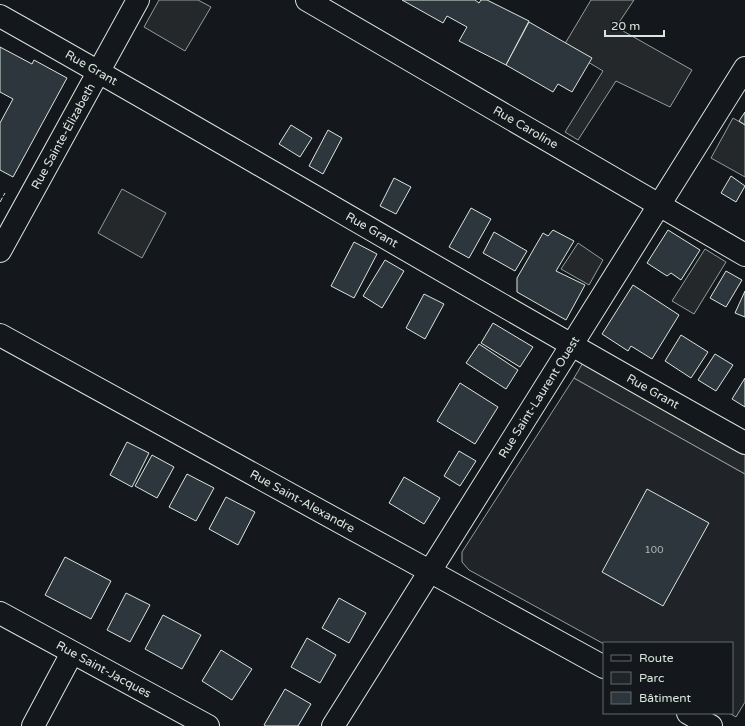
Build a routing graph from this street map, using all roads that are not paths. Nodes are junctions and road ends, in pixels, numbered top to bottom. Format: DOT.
graph roads {
  1 [pos="138,0"];
  2 [pos="307,0"];
  3 [pos="0,16"];
  4 [pos="745,68"];
  5 [pos="99,71"];
  6 [pos="660,205"];
  7 [pos="0,251"];
  8 [pos="745,254"];
  9 [pos="0,335"];
  10 [pos="571,345"];
  11 [pos="745,443"];
  12 [pos="430,572"];
  13 [pos="0,613"];
  14 [pos="72,653"];
  15 [pos="603,666"];
  16 [pos="690,714"];
  17 [pos="33,726"];
  18 [pos="208,726"];
  19 [pos="332,726"];
  20 [pos="711,726"];
  1 -- 5 [label="street, Rue Sainte-Élizabeth"];
  2 -- 6 [label="street, Rue Caroline"];
  3 -- 5 [label="street, Rue Grant"];
  4 -- 6 [label="street, Rue Saint-Laurent Ouest"];
  5 -- 7 [label="street, Rue Sainte-Élizabeth"];
  5 -- 10 [label="street, Rue Grant"];
  6 -- 8 [label="street, Rue Caroline"];
  6 -- 10 [label="street, Rue Saint-Laurent Ouest"];
  9 -- 12 [label="street, Rue Saint-Alexandre"];
  10 -- 11 [label="street, Rue Grant"];
  10 -- 12 [label="street, Rue Saint-Laurent Ouest"];
  12 -- 15 [label="street, Rue Saint-Alexandre"];
  12 -- 19 [label="street, Rue Saint-Laurent Ouest"];
  13 -- 14 [label="street, Rue Saint-Jacques"];
  14 -- 17 [label="street"];
  14 -- 18 [label="street, Rue Saint-Jacques"];
  16 -- 20 [label="street"];
}
